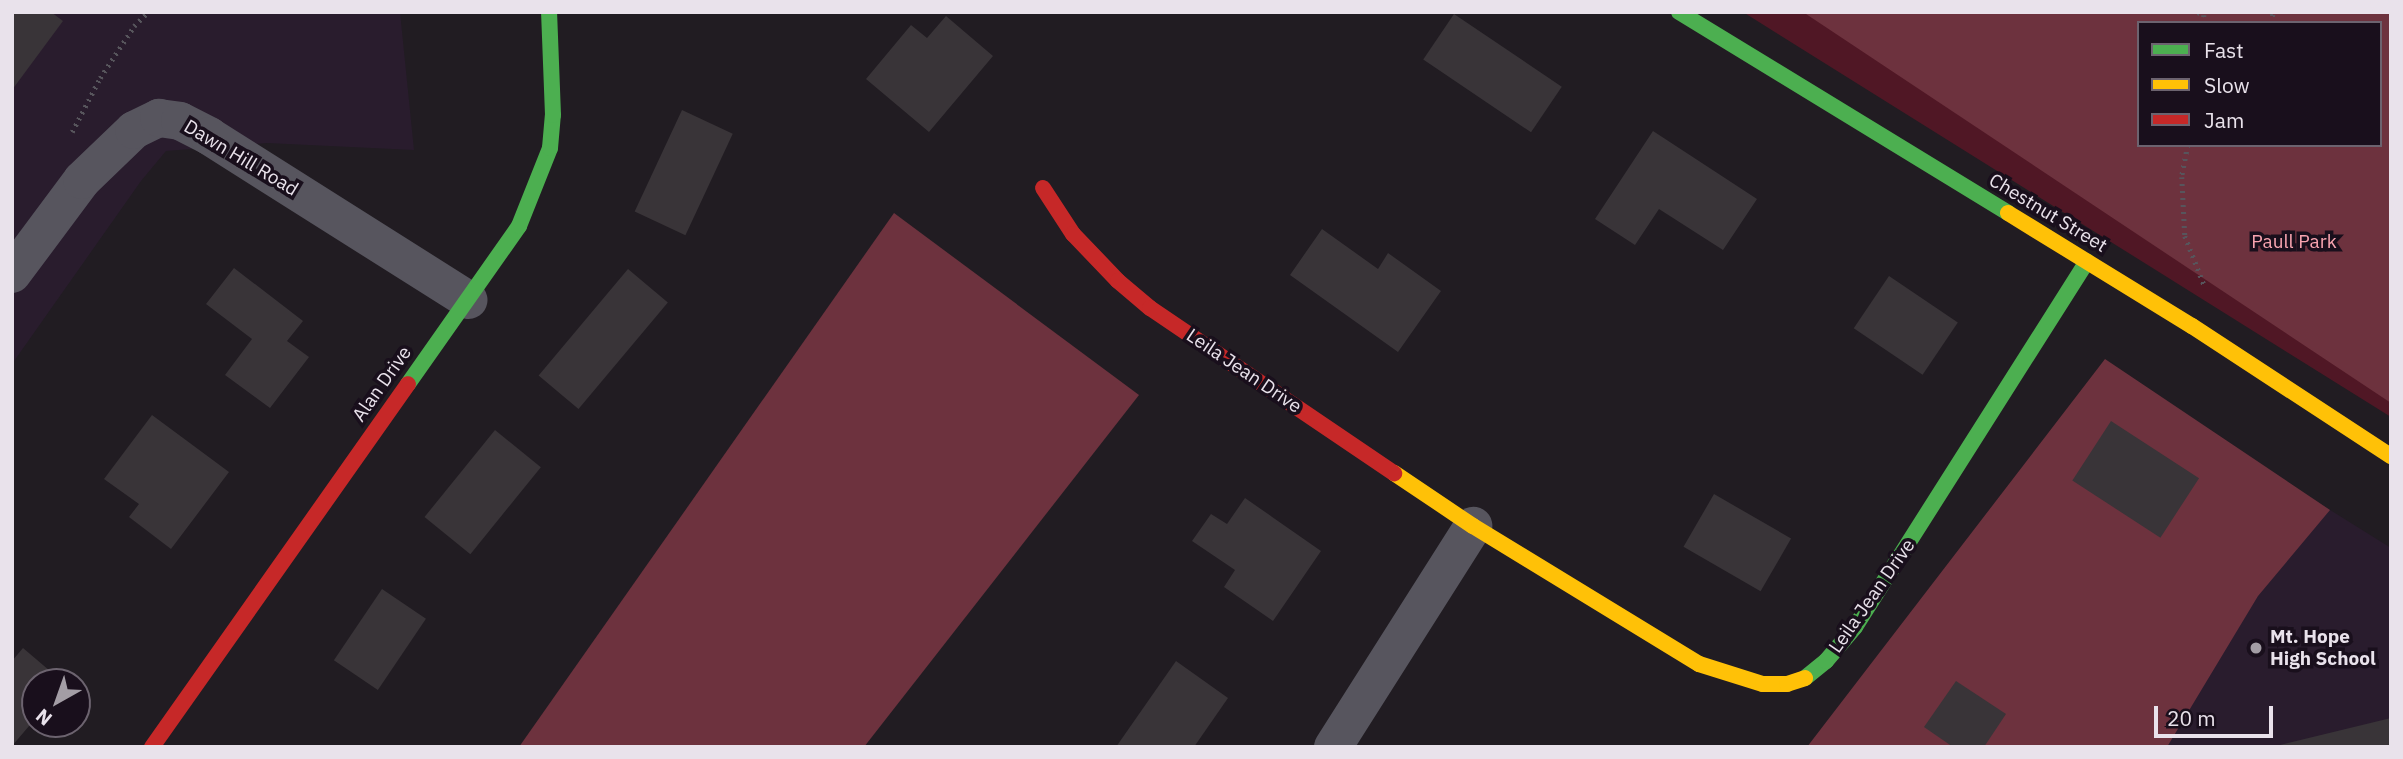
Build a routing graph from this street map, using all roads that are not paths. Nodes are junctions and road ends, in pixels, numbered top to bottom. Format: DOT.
graph roads {
  1 [pos="550,12"];
  2 [pos="1679,12"];
  3 [pos="1043,188"];
  4 [pos="2087,261"];
  5 [pos="12,274"];
  6 [pos="468,300"];
  7 [pos="2391,456"];
  8 [pos="1473,526"];
  9 [pos="152,747"];
  10 [pos="1333,747"];
  1 -- 6 [label="street, Alan Drive"];
  2 -- 4 [label="street, Chestnut Street"];
  3 -- 8 [label="street, Leila Jean Drive"];
  4 -- 7 [label="street, Chestnut Street"];
  4 -- 8 [label="street, Leila Jean Drive"];
  5 -- 6 [label="street, Dawn Hill Road"];
  6 -- 9 [label="street, Alan Drive"];
  8 -- 10 [label="street"];
}
